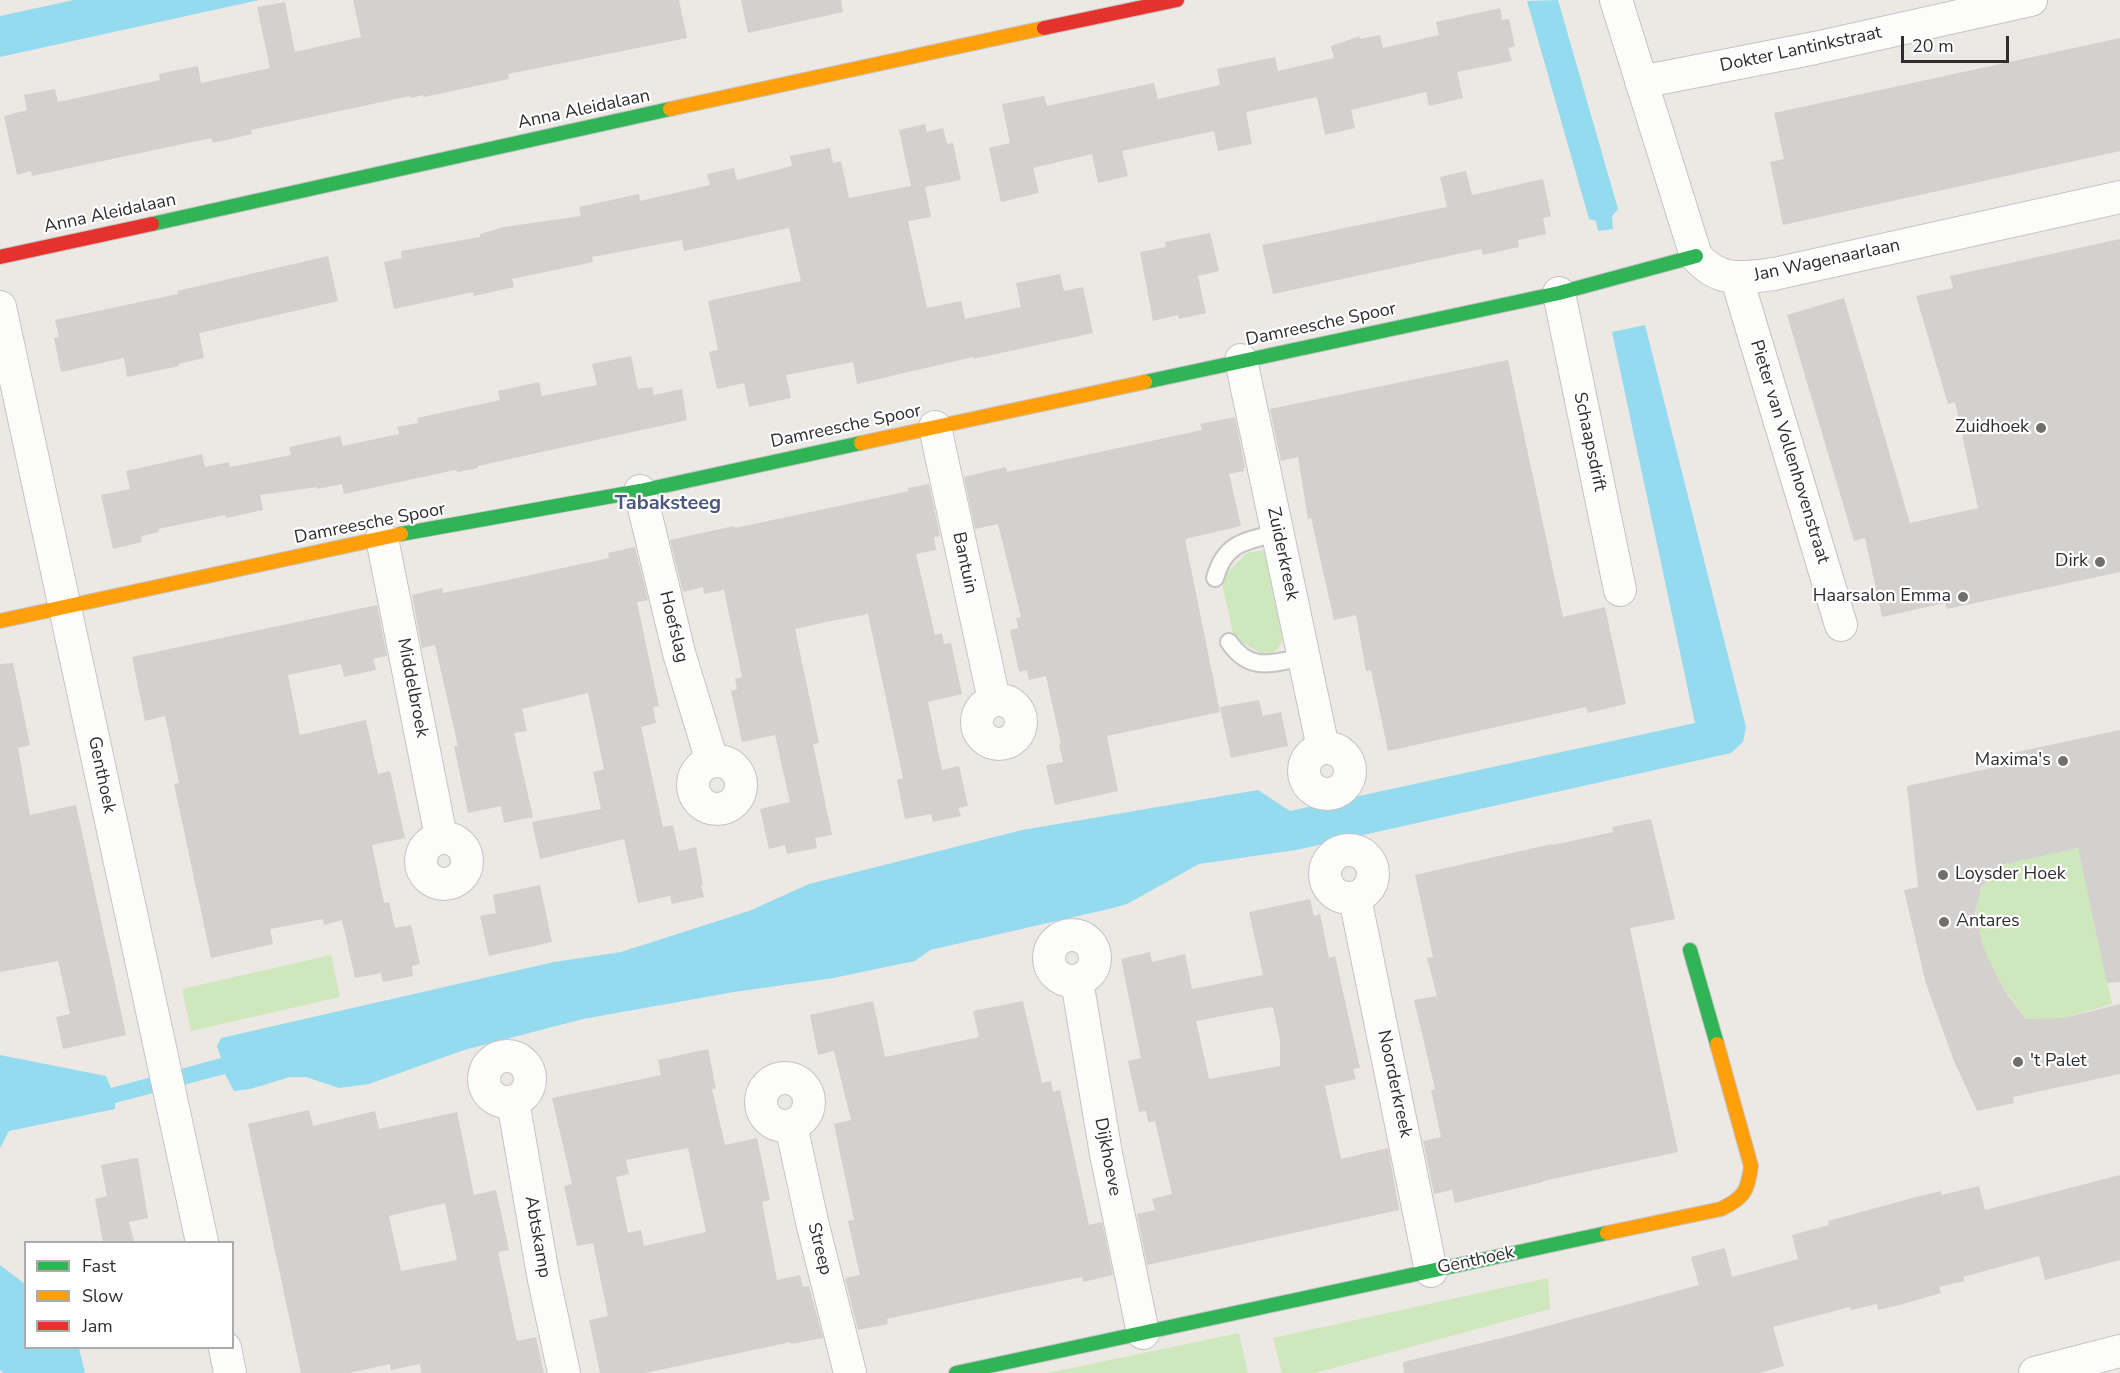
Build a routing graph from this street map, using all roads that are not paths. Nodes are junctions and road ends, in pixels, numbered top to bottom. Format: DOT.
graph roads {
  1 [pos="1177,0"];
  2 [pos="1616,0"];
  3 [pos="2031,0"];
  4 [pos="1641,82"];
  5 [pos="2120,197"];
  6 [pos="1696,256"];
  7 [pos="0,257"];
  8 [pos="1737,279"];
  9 [pos="1558,293"];
  10 [pos="0,307"];
  11 [pos="1241,360"];
  12 [pos="934,427"];
  13 [pos="640,490"];
  14 [pos="1278,533"];
  15 [pos="382,538"];
  16 [pos="1215,578"];
  17 [pos="1620,590"];
  18 [pos="64,607"];
  19 [pos="0,621"];
  20 [pos="1841,625"];
  21 [pos="1229,642"];
  22 [pos="1304,657"];
  23 [pos="994,700"];
  24 [pos="1323,748"];
  25 [pos="712,761"];
  26 [pos="441,837"];
  27 [pos="1355,898"];
  28 [pos="1690,950"];
  29 [pos="1077,981"];
  30 [pos="513,1101"];
  31 [pos="791,1125"];
  32 [pos="202,1241"];
  33 [pos="1431,1271"];
  34 [pos="1143,1333"];
  35 [pos="225,1349"];
  36 [pos="2120,1351"];
  37 [pos="230,1373"];
  38 [pos="564,1373"];
  39 [pos="850,1373"];
  40 [pos="956,1373"];
  41 [pos="2035,1373"];
  1 -- 7 [label="street, Anna Aleidalaan"];
  2 -- 4 [label="street"];
  3 -- 4 [label="street, Dokter Lantinkstraat"];
  4 -- 6 [label="street"];
  5 -- 8 [label="street, Jan Wagenaarlaan"];
  6 -- 8 [label="street, Jan Wagenaarlaan"];
  6 -- 9 [label="street, Damreesche Spoor"];
  8 -- 20 [label="street, Pieter van Vollenhovenstraat"];
  9 -- 11 [label="street, Damreesche Spoor"];
  9 -- 17 [label="street, Schaapsdrift"];
  10 -- 18 [label="street, Genthoek"];
  11 -- 12 [label="street, Damreesche Spoor"];
  11 -- 14 [label="street, Zuiderkreek"];
  12 -- 13 [label="street, Damreesche Spoor"];
  12 -- 23 [label="street, Bantuin"];
  13 -- 15 [label="street, Damreesche Spoor"];
  13 -- 25 [label="street, Hoefslag"];
  14 -- 16 [label="lane"];
  14 -- 22 [label="street, Zuiderkreek"];
  15 -- 18 [label="street, Damreesche Spoor"];
  15 -- 26 [label="street, Middelbroek"];
  18 -- 19 [label="street, Damreesche Spoor"];
  18 -- 32 [label="street, Genthoek"];
  21 -- 22 [label="lane"];
  22 -- 24 [label="street, Zuiderkreek"];
  27 -- 33 [label="street, Noorderkreek"];
  28 -- 33 [label="street, Genthoek"];
  29 -- 34 [label="street, Dijkhoeve"];
  30 -- 38 [label="street, Abtskamp"];
  31 -- 39 [label="street, Streep"];
  33 -- 34 [label="street, Genthoek"];
  34 -- 40 [label="street, Genthoek"];
  35 -- 37 [label="street"];
  36 -- 41 [label="street"];
}
